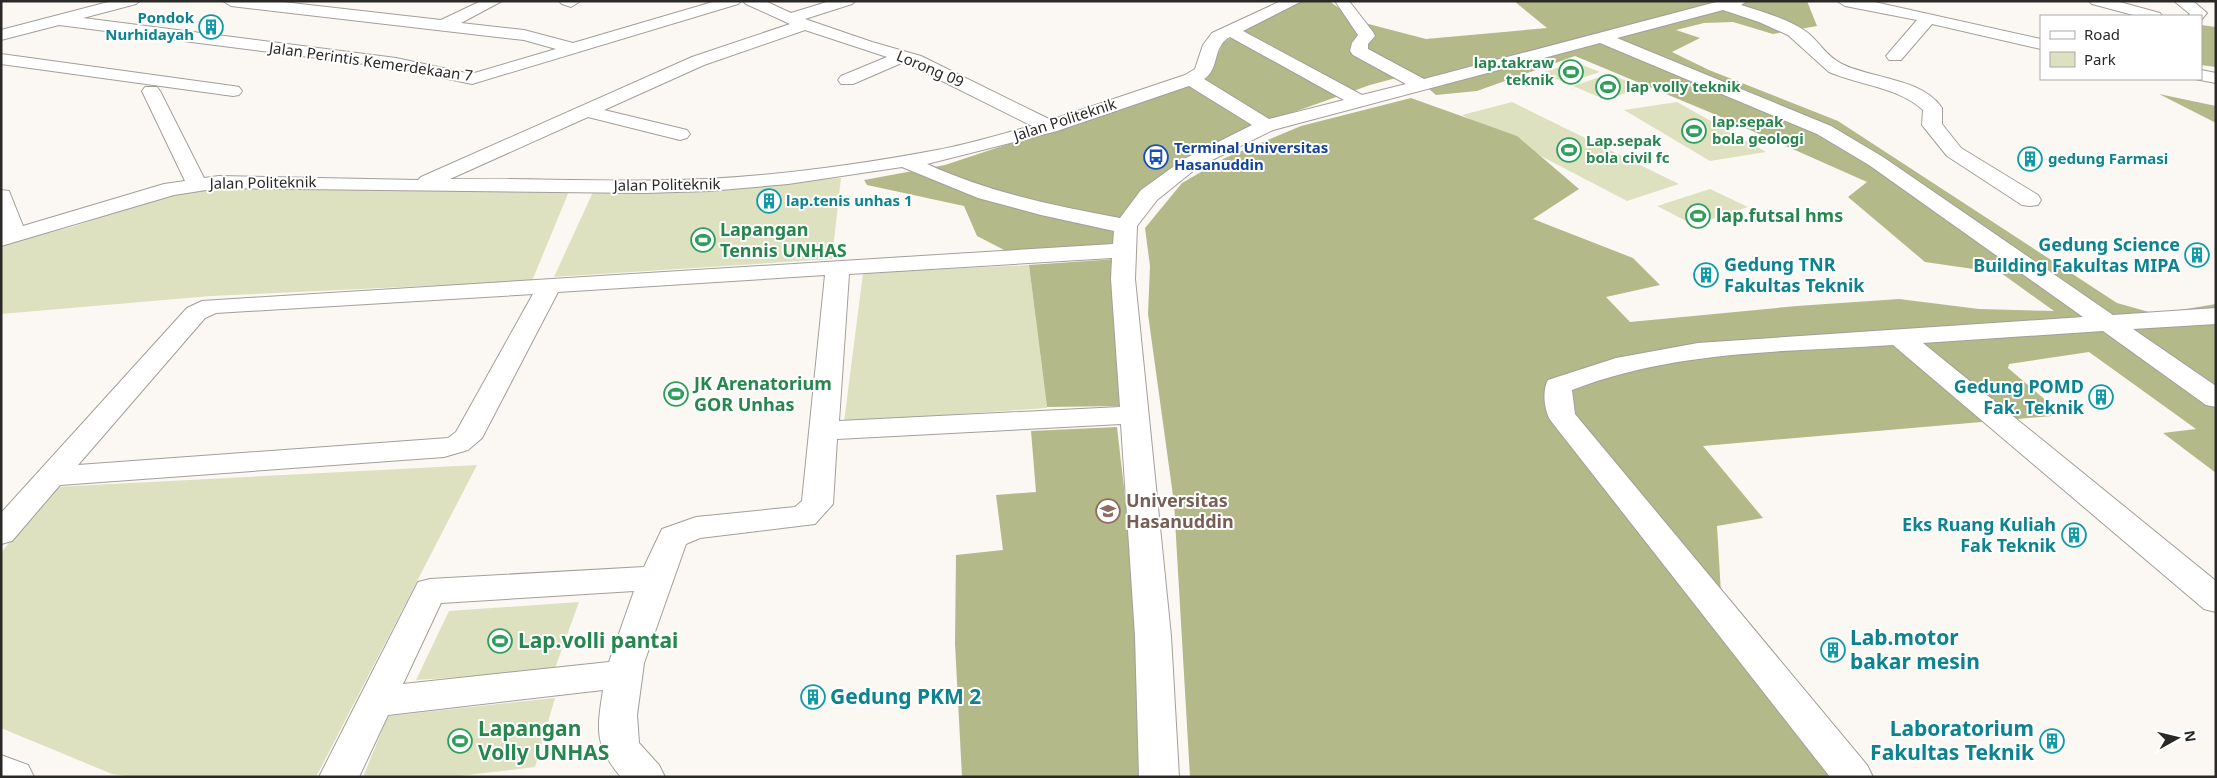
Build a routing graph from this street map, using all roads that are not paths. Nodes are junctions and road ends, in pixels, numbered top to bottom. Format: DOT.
graph roads {
  1 [pos="131,1"];
  2 [pos="231,1"];
  3 [pos="494,1"];
  4 [pos="733,1"];
  5 [pos="751,1"];
  6 [pos="847,1"];
  7 [pos="1294,1"];
  8 [pos="1845,1"];
  9 [pos="2097,1"];
  10 [pos="2182,1"];
  11 [pos="1342,2"];
  12 [pos="1732,3"];
  13 [pos="2150,15"];
  14 [pos="2197,15"];
  15 [pos="1928,18"];
  16 [pos="59,20"];
  17 [pos="797,22"];
  18 [pos="442,26"];
  19 [pos="1,34"];
  20 [pos="1236,34"];
  21 [pos="1602,38"];
  22 [pos="2040,44"];
  23 [pos="570,48"];
  24 [pos="905,56"];
  25 [pos="1895,56"];
  26 [pos="1,59"];
  27 [pos="2202,75"];
  28 [pos="1191,78"];
  29 [pos="2216,78"];
  30 [pos="847,80"];
  31 [pos="1420,84"];
  32 [pos="151,91"];
  33 [pos="233,91"];
  34 [pos="1360,101"];
  35 [pos="586,111"];
  36 [pos="1050,126"];
  37 [pos="1266,126"];
  38 [pos="680,134"];
  39 [pos="905,161"];
  40 [pos="197,184"];
  41 [pos="415,186"];
  42 [pos="1,196"];
  43 [pos="2030,200"];
  44 [pos="1126,226"];
  45 [pos="8,237"];
  46 [pos="1125,250"];
  47 [pos="838,268"];
  48 [pos="550,285"];
  49 [pos="2216,316"];
  50 [pos="2109,324"];
  51 [pos="1900,337"];
  52 [pos="2216,400"];
  53 [pos="1134,415"];
  54 [pos="822,431"];
  55 [pos="54,476"];
  56 [pos="1,533"];
  57 [pos="656,578"];
  58 [pos="2216,600"];
  59 [pos="624,674"];
  60 [pos="375,702"];
  61 [pos="1,771"];
  62 [pos="14,777"];
  63 [pos="339,777"];
  64 [pos="645,777"];
  65 [pos="1159,777"];
  66 [pos="1853,777"];
  1 -- 16 [label="street, Jalan Perintis Kemerdekaan 7"];
  2 -- 18 [label="street"];
  3 -- 18 [label="street"];
  4 -- 23 [label="street, Jalan Perintis Kemerdekaan 7"];
  5 -- 17 [label="street"];
  6 -- 17 [label="street"];
  7 -- 20 [label="street, Jalan Politeknik"];
  8 -- 15 [label="street"];
  9 -- 13 [label="street"];
  10 -- 14 [label="street"];
  11 -- 31 [label="street"];
  12 -- 21 [label="street"];
  12 -- 43 [label="street"];
  15 -- 22 [label="street"];
  15 -- 25 [label="street"];
  16 -- 19 [label="street, Jalan Perintis Kemerdekaan 7"];
  16 -- 23 [label="street, Jalan Perintis Kemerdekaan 7"];
  17 -- 24 [label="street, Lorong 09"];
  17 -- 35 [label="street"];
  18 -- 23 [label="street"];
  20 -- 28 [label="street, Jalan Politeknik"];
  20 -- 34 [label="street"];
  21 -- 31 [label="street"];
  21 -- 50 [label="street"];
  24 -- 30 [label="street"];
  24 -- 36 [label="street, Lorong 09"];
  26 -- 33 [label="street"];
  27 -- 29 [label="street"];
  28 -- 36 [label="street, Jalan Politeknik"];
  28 -- 37 [label="street"];
  31 -- 34 [label="street"];
  32 -- 40 [label="street"];
  34 -- 37 [label="street"];
  35 -- 38 [label="street"];
  35 -- 41 [label="street"];
  36 -- 39 [label="street, Jalan Politeknik"];
  37 -- 44 [label="street"];
  39 -- 41 [label="street, Jalan Politeknik"];
  39 -- 44 [label="street"];
  40 -- 41 [label="street, Jalan Politeknik"];
  40 -- 45 [label="street, Jalan Politeknik"];
  42 -- 45 [label="street"];
  44 -- 46 [label="street"];
  46 -- 47 [label="street"];
  46 -- 53 [label="street"];
  47 -- 48 [label="street"];
  47 -- 54 [label="street"];
  48 -- 55 [label="street"];
  48 -- 55 [label="street"];
  49 -- 50 [label="street"];
  50 -- 51 [label="street"];
  50 -- 52 [label="street"];
  51 -- 58 [label="street"];
  51 -- 66 [label="street"];
  53 -- 54 [label="street"];
  53 -- 65 [label="street"];
  54 -- 57 [label="street"];
  55 -- 56 [label="street"];
  57 -- 59 [label="street"];
  57 -- 60 [label="street"];
  59 -- 60 [label="street"];
  59 -- 64 [label="street"];
  60 -- 63 [label="street"];
  61 -- 62 [label="street"];
}
